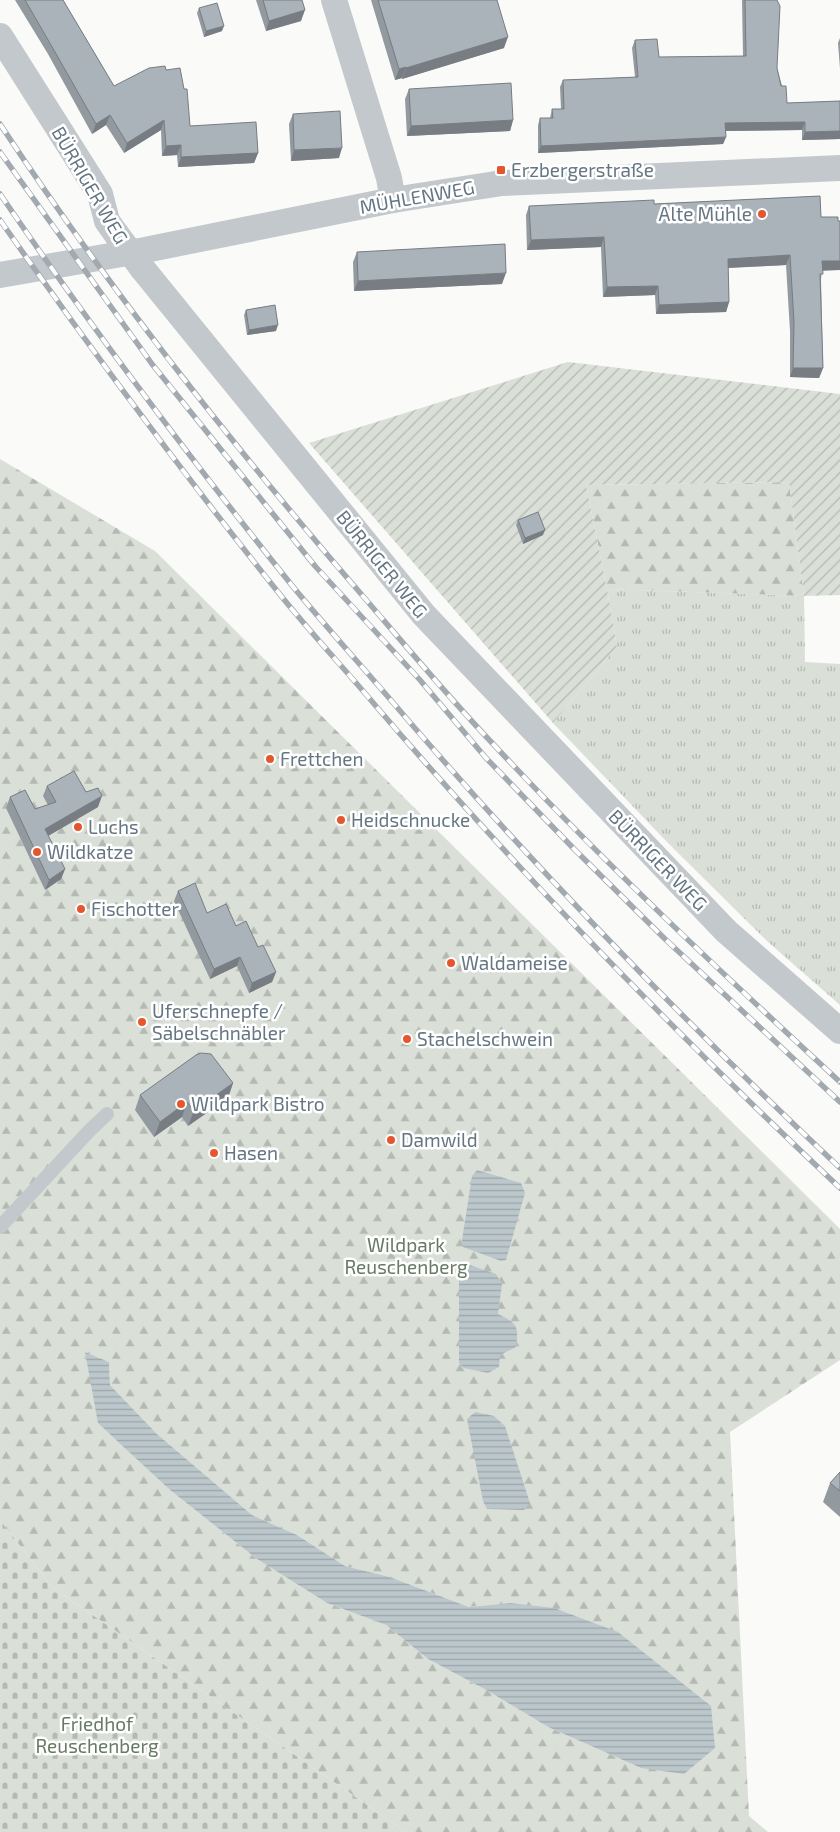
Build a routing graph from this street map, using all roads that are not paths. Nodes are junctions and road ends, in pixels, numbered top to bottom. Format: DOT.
graph roads {
  1 [pos="334,0"];
  2 [pos="0,36"];
  3 [pos="840,168"];
  4 [pos="393,200"];
  5 [pos="0,275"];
  6 [pos="840,1032"];
  7 [pos="107,1114"];
  8 [pos="0,1227"];
  1 -- 4 [label="street"];
  2 -- 6 [label="street, BÜRRIGER WEG, bridge"];
  3 -- 4 [label="street, MÜHLENWEG"];
  4 -- 5 [label="street, MÜHLENWEG"];
  7 -- 8 [label="lane"];
}
